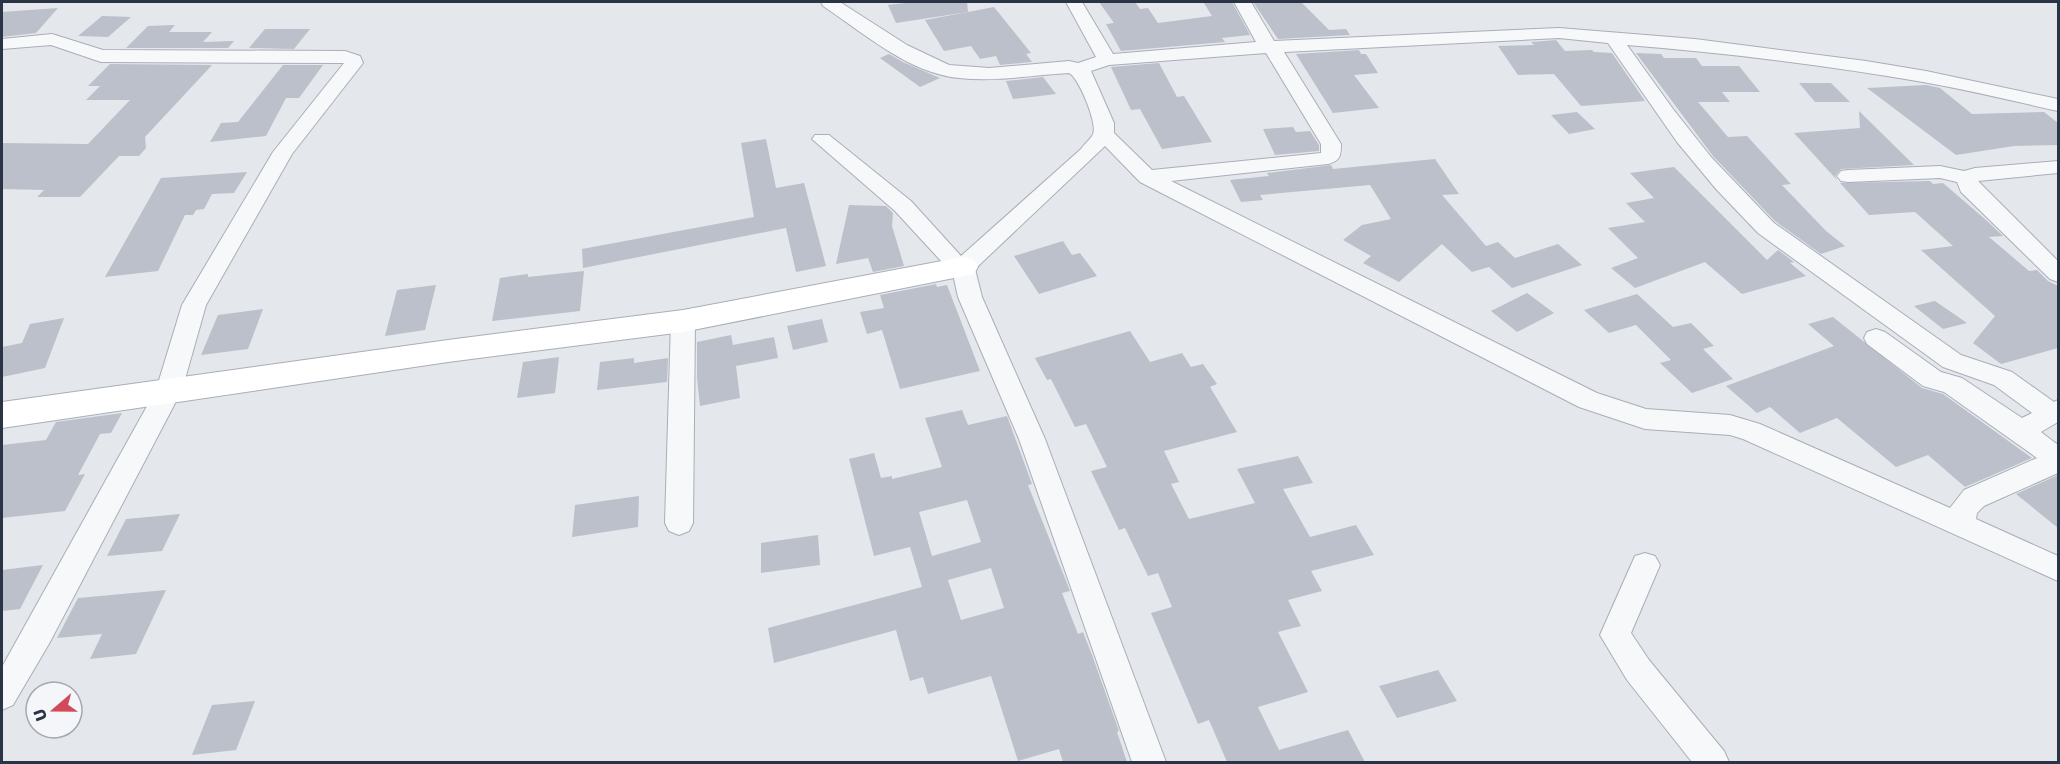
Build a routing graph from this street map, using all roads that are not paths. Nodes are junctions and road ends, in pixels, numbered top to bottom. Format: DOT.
graph roads {
  1 [pos="829,2"];
  2 [pos="1074,2"];
  3 [pos="1243,2"];
  4 [pos="1614,38"];
  5 [pos="2,44"];
  6 [pos="1270,47"];
  7 [pos="1107,60"];
  8 [pos="1078,69"];
  9 [pos="2058,105"];
  10 [pos="822,139"];
  11 [pos="1096,143"];
  12 [pos="2058,167"];
  13 [pos="1848,176"];
  14 [pos="1147,177"];
  15 [pos="1966,178"];
  16 [pos="967,263"];
  17 [pos="2058,274"];
  18 [pos="683,321"];
  19 [pos="1876,338"];
  20 [pos="170,390"];
  21 [pos="2054,412"];
  22 [pos="2,415"];
  23 [pos="2021,431"];
  24 [pos="679,523"];
  25 [pos="1960,525"];
  26 [pos="1645,565"];
  27 [pos="2058,569"];
  28 [pos="2,695"];
  29 [pos="1149,762"];
  30 [pos="1712,762"];
  1 -- 8 [label="street"];
  2 -- 7 [label="street"];
  3 -- 6 [label="street"];
  4 -- 6 [label="street"];
  4 -- 9 [label="street"];
  4 -- 21 [label="street"];
  5 -- 20 [label="street"];
  6 -- 7 [label="street"];
  6 -- 14 [label="street"];
  7 -- 8 [label="street"];
  8 -- 11 [label="street"];
  10 -- 16 [label="street"];
  11 -- 14 [label="street"];
  11 -- 16 [label="street"];
  12 -- 15 [label="street"];
  13 -- 15 [label="street"];
  14 -- 25 [label="street"];
  15 -- 17 [label="street"];
  16 -- 18 [label="street"];
  16 -- 29 [label="street"];
  18 -- 20 [label="street"];
  18 -- 24 [label="street"];
  19 -- 23 [label="street"];
  20 -- 22 [label="street"];
  20 -- 28 [label="street"];
  21 -- 23 [label="street"];
  23 -- 25 [label="street"];
  25 -- 27 [label="street"];
  26 -- 30 [label="street"];
}
